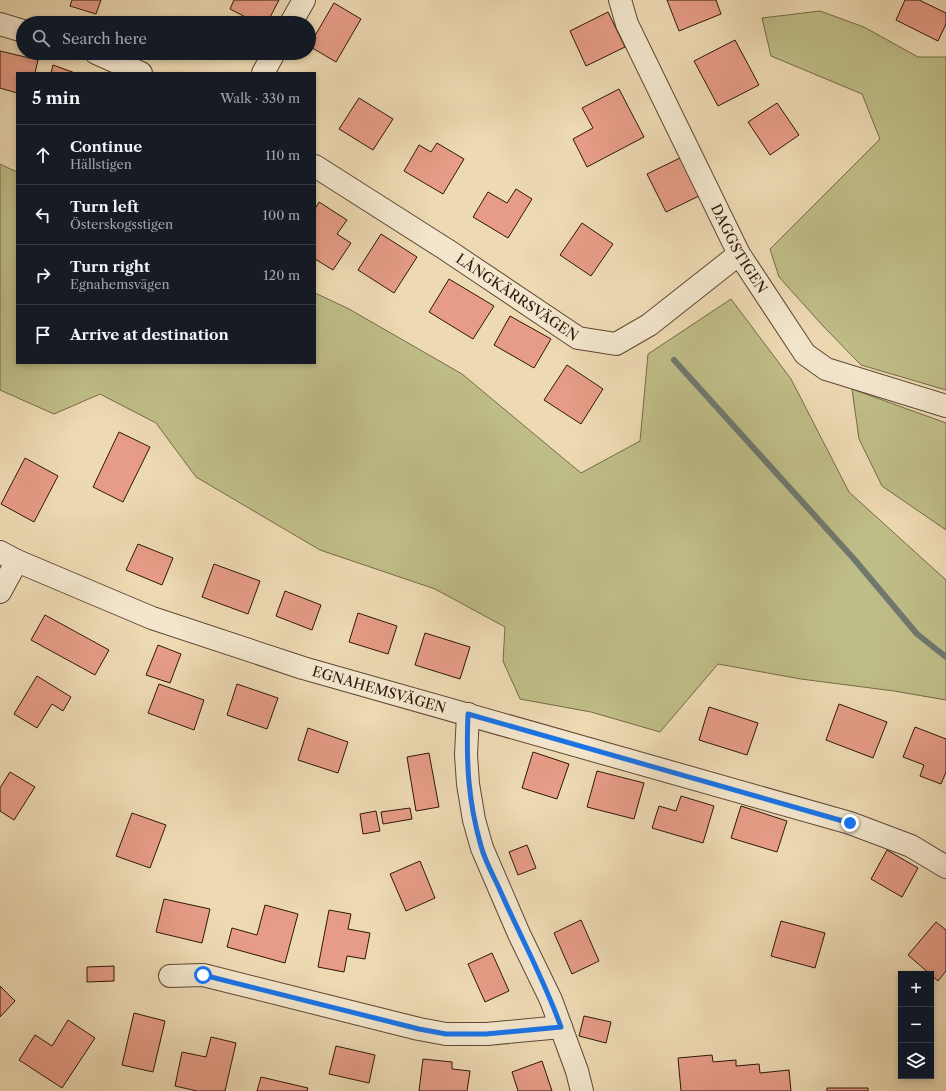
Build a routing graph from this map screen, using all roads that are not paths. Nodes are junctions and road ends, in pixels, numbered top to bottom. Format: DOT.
graph roads {
  1 [pos="304,0"];
  2 [pos="620,0"];
  3 [pos="295,16"];
  4 [pos="0,24"];
  5 [pos="16,29"];
  6 [pos="112,60"];
  7 [pos="270,60"];
  8 [pos="139,72"];
  9 [pos="264,72"];
  10 [pos="316,167"];
  11 [pos="739,254"];
  12 [pos="946,406"];
  13 [pos="8,557"];
  14 [pos="0,592"];
  15 [pos="468,714"];
  16 [pos="946,867"];
  17 [pos="170,976"];
  18 [pos="561,1027"];
  19 [pos="582,1091"];
  1 -- 3 [label="street"];
  2 -- 11 [label="street, DAGGSTIGEN"];
  4 -- 5 [label="street"];
  6 -- 8 [label="street"];
  7 -- 9 [label="street"];
  10 -- 11 [label="street, LÅNGKÄRRSVÄGEN"];
  11 -- 12 [label="street, DAGGSTIGEN"];
  13 -- 14 [label="street"];
  13 -- 15 [label="street, EGNAHEMSVÄGEN"];
  15 -- 16 [label="street, EGNAHEMSVÄGEN"];
  15 -- 18 [label="street"];
  17 -- 18 [label="street"];
  18 -- 19 [label="street"];
}
